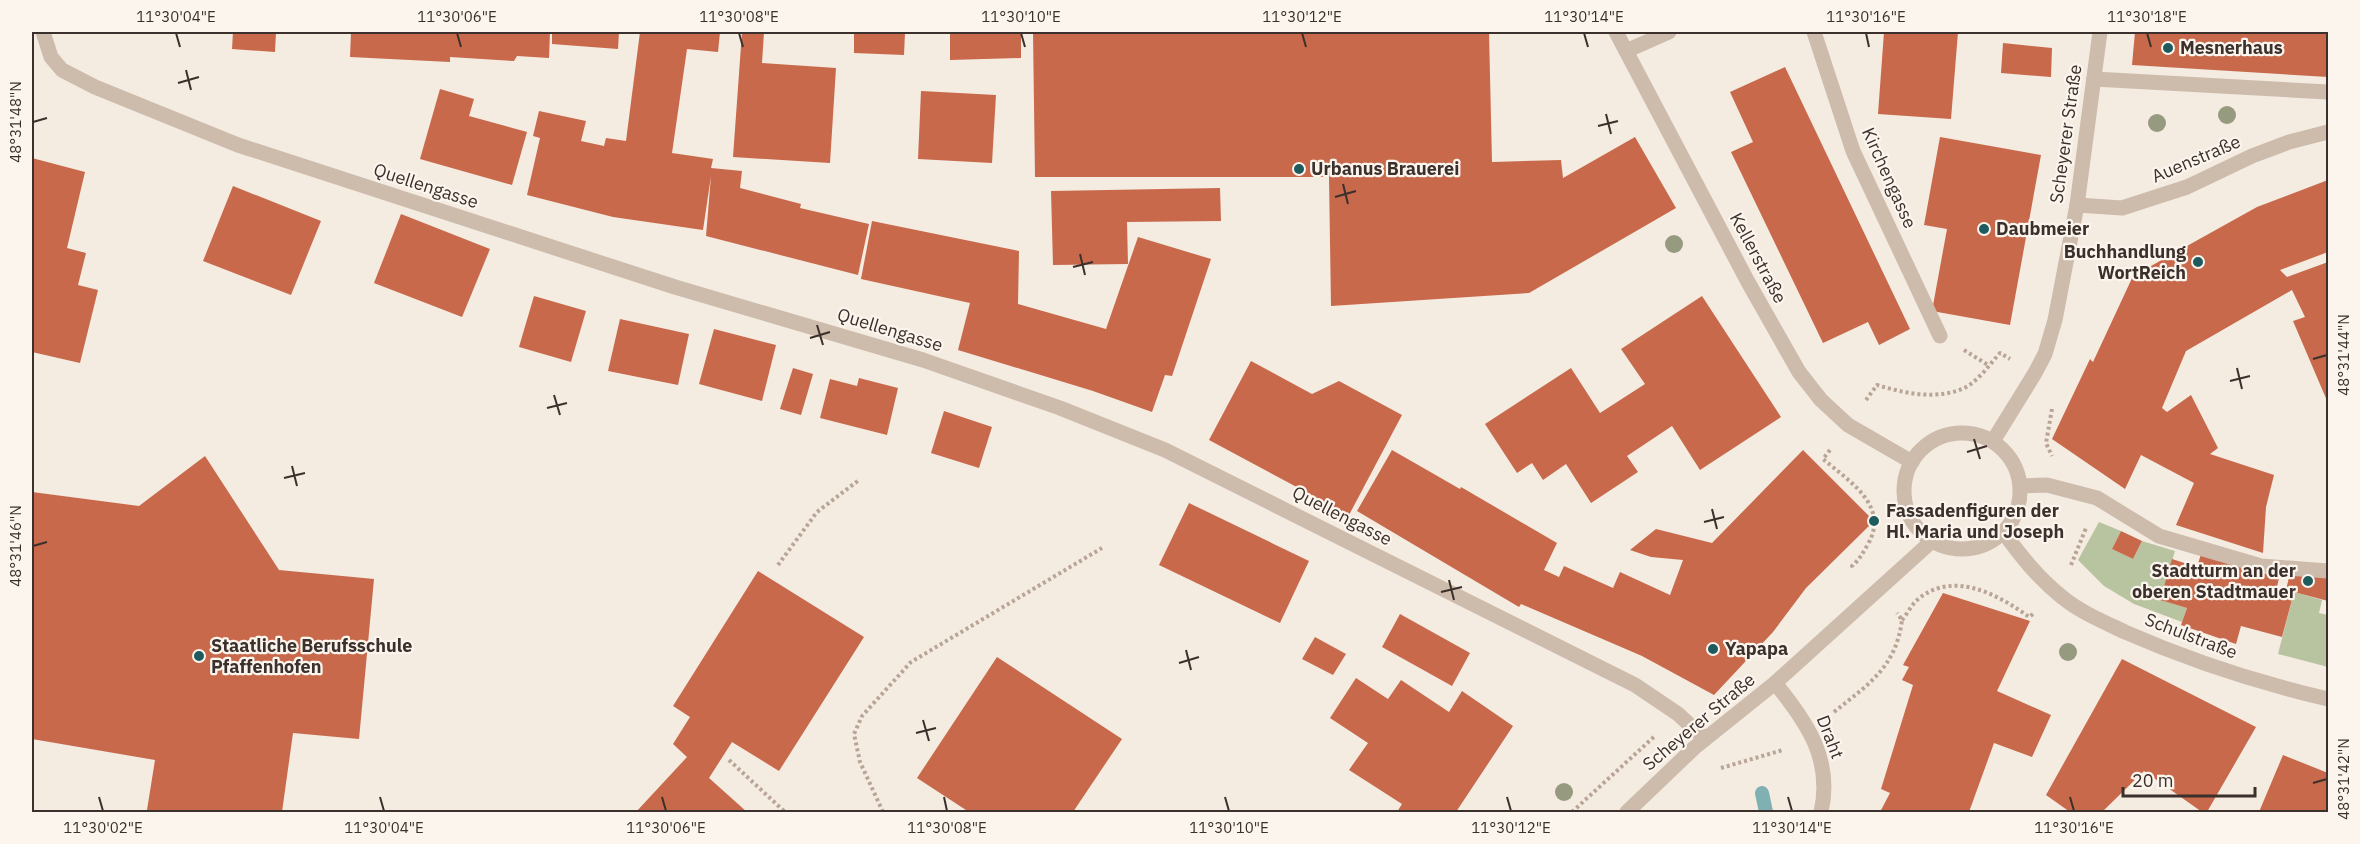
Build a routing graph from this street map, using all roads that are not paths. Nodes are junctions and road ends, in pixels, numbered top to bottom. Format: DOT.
graph roads {
  1 [pos="43,32"];
  2 [pos="1616,32"];
  3 [pos="1669,32"];
  4 [pos="1814,32"];
  5 [pos="2100,32"];
  6 [pos="1626,51"];
  7 [pos="2094,79"];
  8 [pos="2328,92"];
  9 [pos="2328,132"];
  10 [pos="2077,205"];
  11 [pos="1940,336"];
  12 [pos="1993,441"];
  13 [pos="1912,462"];
  14 [pos="2021,486"];
  15 [pos="2004,532"];
  16 [pos="1932,541"];
  17 [pos="2328,571"];
  18 [pos="1775,683"];
  19 [pos="2328,699"];
  20 [pos="1699,744"];
  21 [pos="1627,813"];
  22 [pos="1821,813"];
  1 -- 20 [label="street, Quellengasse"];
  2 -- 6 [label="street, Kellerstraße"];
  3 -- 6 [label="street"];
  4 -- 11 [label="street, Kirchengasse"];
  5 -- 7 [label="street, Scheyerer Straße"];
  6 -- 13 [label="street, Kellerstraße"];
  7 -- 8 [label="street"];
  7 -- 10 [label="street, Scheyerer Straße"];
  9 -- 10 [label="street, Auenstraße"];
  10 -- 12 [label="street, Scheyerer Straße"];
  12 -- 13 [label="street"];
  12 -- 14 [label="street"];
  13 -- 16 [label="street"];
  14 -- 15 [label="street"];
  14 -- 17 [label="street"];
  15 -- 16 [label="street"];
  15 -- 19 [label="street, Schulstraße"];
  16 -- 18 [label="street, Scheyerer Straße"];
  18 -- 20 [label="street, Scheyerer Straße"];
  18 -- 22 [label="street, Draht"];
  20 -- 21 [label="street, Scheyerer Straße"];
}
